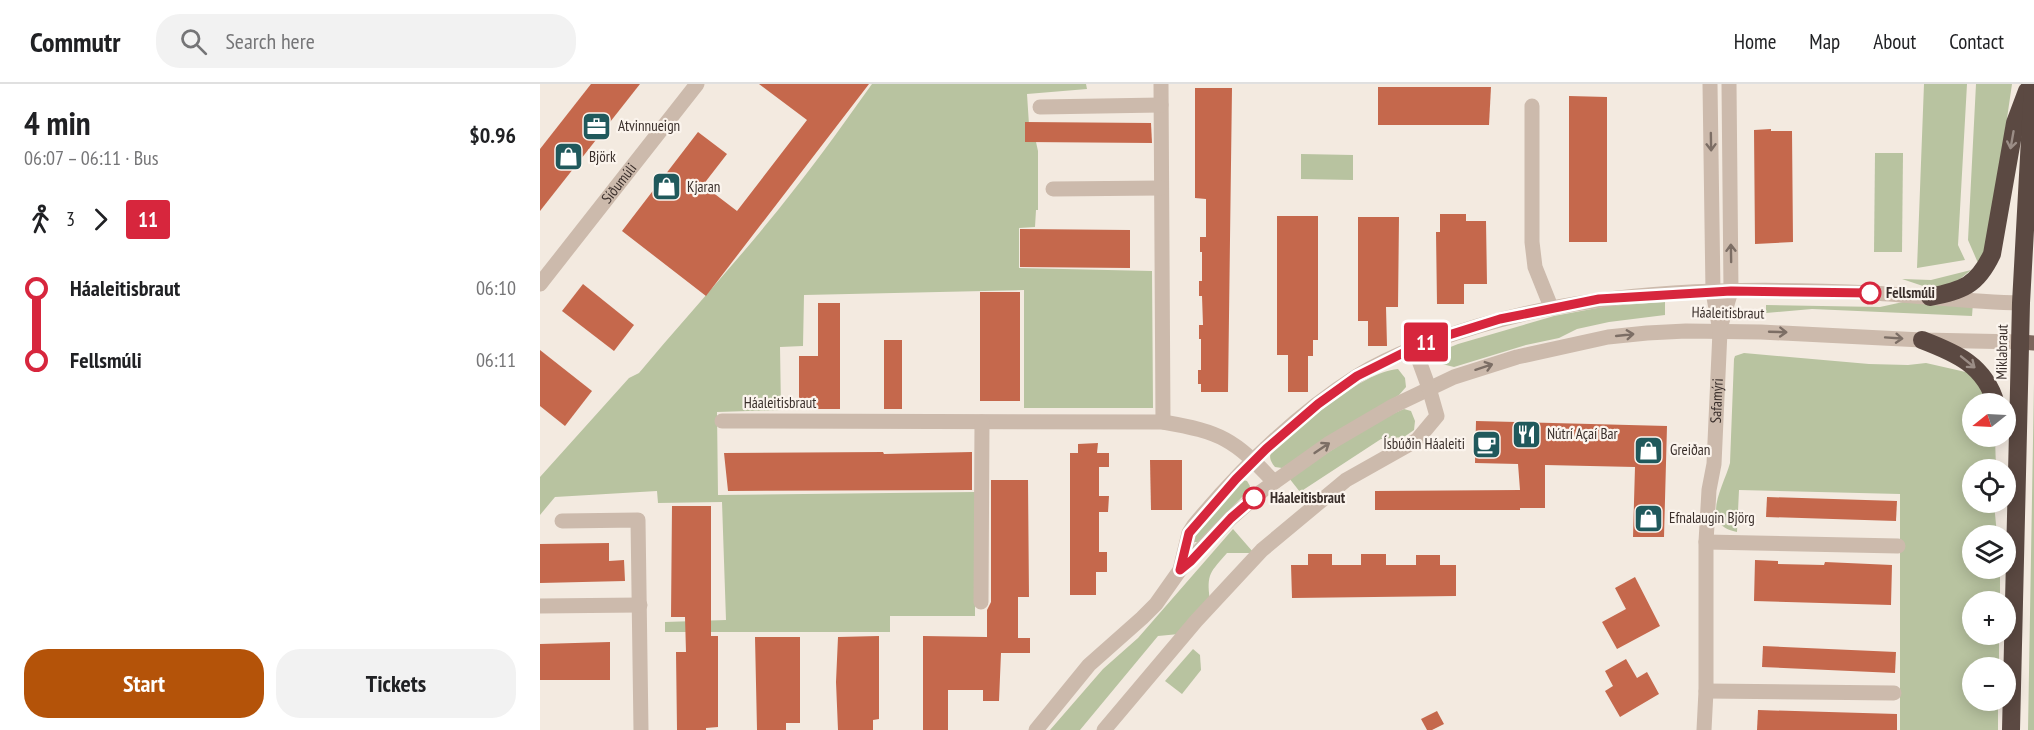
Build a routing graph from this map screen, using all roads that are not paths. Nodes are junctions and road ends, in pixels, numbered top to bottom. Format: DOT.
graph roads {
  1 [pos="697,84"];
  2 [pos="1161,84"];
  3 [pos="1710,84"];
  4 [pos="1729,84"];
  5 [pos="2031,84"];
  6 [pos="1161,105"];
  7 [pos="1532,106"];
  8 [pos="1040,107"];
  9 [pos="1161,188"];
  10 [pos="1053,189"];
  11 [pos="540,285"];
  12 [pos="1731,291"];
  13 [pos="1713,292"];
  14 [pos="1930,297"];
  15 [pos="2028,304"];
  16 [pos="1551,308"];
  17 [pos="1720,331"];
  18 [pos="1922,340"];
  19 [pos="2027,342"];
  20 [pos="1414,347"];
  21 [pos="1429,388"];
  22 [pos="1992,393"];
  23 [pos="722,421"];
  24 [pos="982,422"];
  25 [pos="1163,422"];
  26 [pos="1254,461"];
  27 [pos="1274,482"];
  28 [pos="2016,486"];
  29 [pos="2016,513"];
  30 [pos="562,521"];
  31 [pos="1706,542"];
  32 [pos="1898,546"];
  33 [pos="1180,570"];
  34 [pos="981,602"];
  35 [pos="640,605"];
  36 [pos="540,606"];
  37 [pos="1706,691"];
  38 [pos="1894,693"];
  39 [pos="641,730"];
  40 [pos="1036,730"];
  41 [pos="1104,730"];
  42 [pos="1704,730"];
  43 [pos="2012,730"];
  1 -- 11 [label="street, Síðumúli"];
  2 -- 6 [label="street"];
  3 -- 13 [label="street, one-way"];
  12 -- 4 [label="street, one-way"];
  5 -- 14 [label="highway, one-way"];
  5 -- 15 [label="highway, Miklabraut"];
  6 -- 8 [label="street"];
  6 -- 9 [label="street"];
  7 -- 16 [label="street"];
  9 -- 10 [label="street"];
  9 -- 25 [label="street"];
  12 -- 13 [label="street, Háaleitisbraut"];
  12 -- 14 [label="street, Háaleitisbraut"];
  12 -- 17 [label="street"];
  13 -- 16 [label="street, Háaleitisbraut"];
  13 -- 17 [label="street"];
  14 -- 15 [label="street, Háaleitisbraut"];
  15 -- 19 [label="highway, Miklabraut"];
  16 -- 20 [label="street, Háaleitisbraut"];
  17 -- 18 [label="street, Háaleitisbraut, one-way"];
  21 -- 17 [label="street, Háaleitisbraut, one-way"];
  17 -- 31 [label="street, Safamýri"];
  18 -- 19 [label="street, Háaleitisbraut"];
  18 -- 22 [label="highway, one-way"];
  19 -- 28 [label="highway, Miklabraut"];
  20 -- 21 [label="street"];
  20 -- 26 [label="street, Háaleitisbraut"];
  27 -- 21 [label="street, Háaleitisbraut, one-way"];
  21 -- 41 [label="street"];
  23 -- 24 [label="street, Háaleitisbraut"];
  24 -- 25 [label="street, Háaleitisbraut"];
  24 -- 34 [label="street"];
  25 -- 26 [label="street, Háaleitisbraut"];
  26 -- 27 [label="street, Háaleitisbraut"];
  26 -- 33 [label="street, Háaleitisbraut"];
  27 -- 33 [label="street, Háaleitisbraut"];
  29 -- 43 [label="highway, Miklabraut"];
  30 -- 35 [label="street"];
  31 -- 32 [label="street"];
  31 -- 37 [label="street, Safamýri"];
  33 -- 40 [label="street, Háaleitisbraut"];
  35 -- 36 [label="street"];
  35 -- 39 [label="street"];
  37 -- 38 [label="street"];
  37 -- 42 [label="street, Safamýri"];
}
